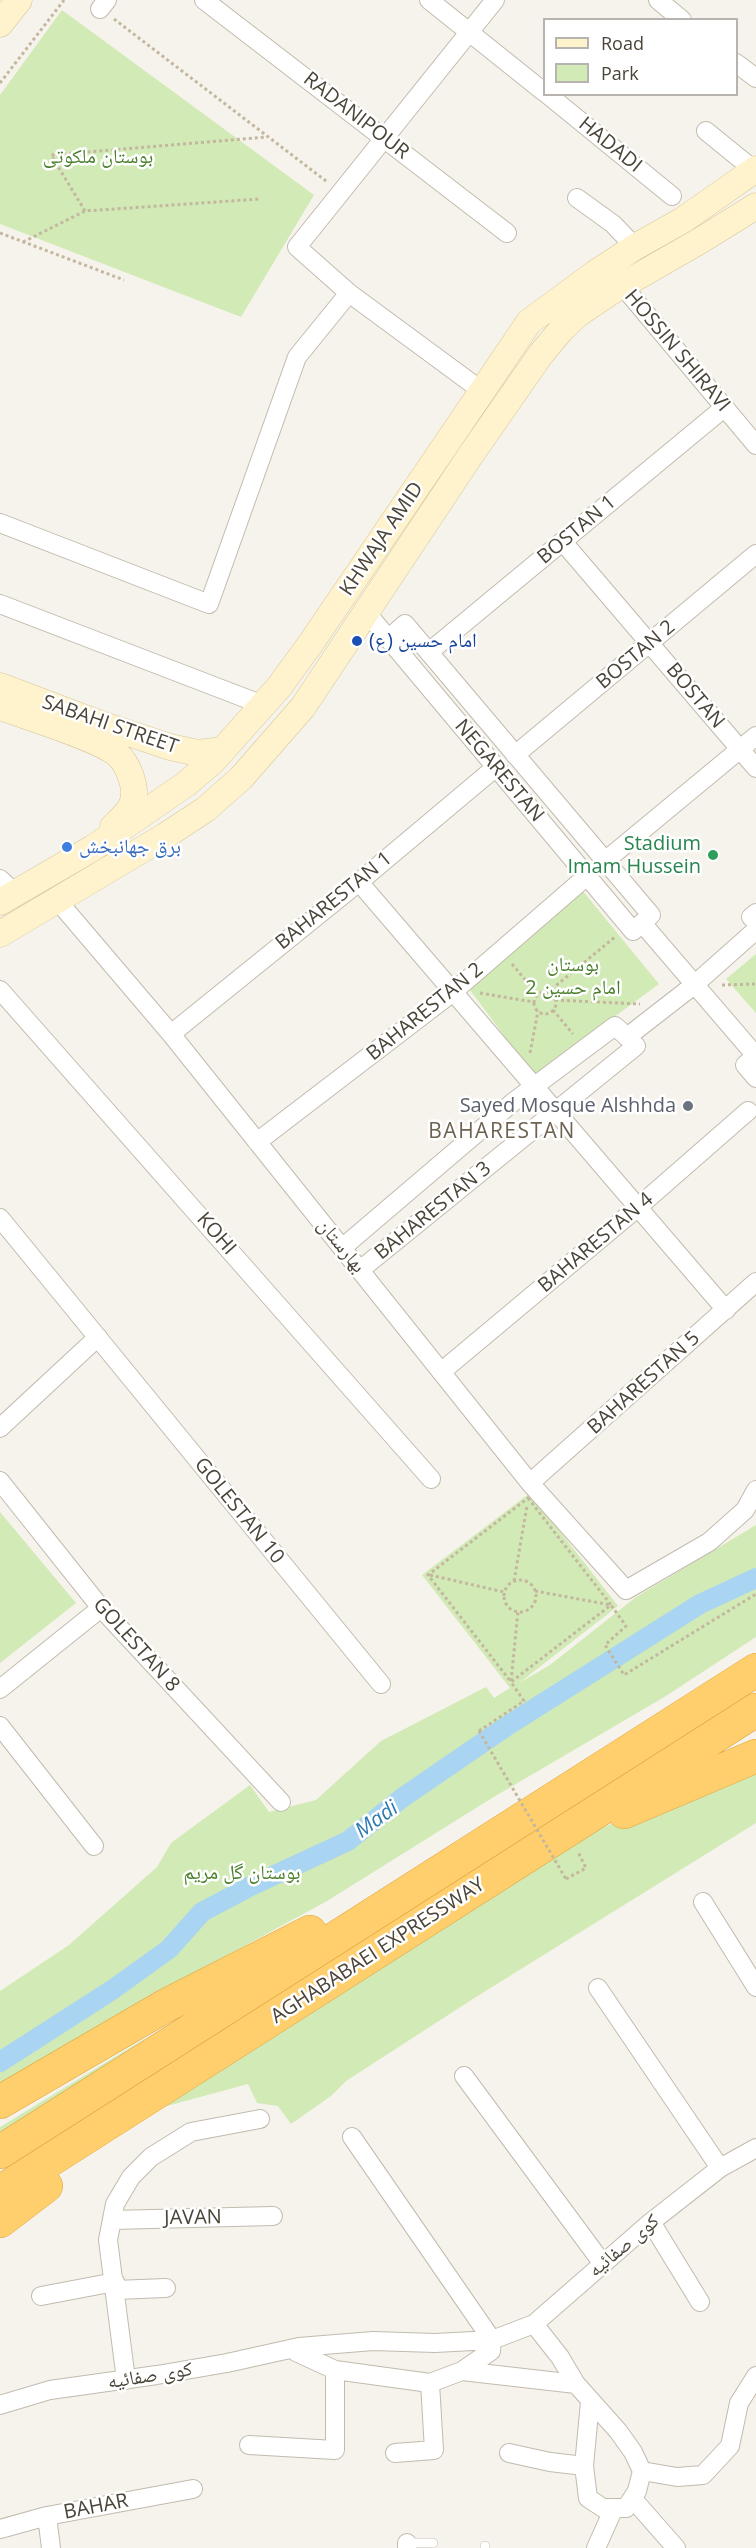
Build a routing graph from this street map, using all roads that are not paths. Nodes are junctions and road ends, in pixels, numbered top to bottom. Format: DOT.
graph roads {
  1 [pos="19,0"];
  2 [pos="204,0"];
  3 [pos="429,0"];
  4 [pos="495,0"];
  5 [pos="658,0"];
  6 [pos="680,18"];
  7 [pos="0,24"];
  8 [pos="470,32"];
  9 [pos="738,64"];
  10 [pos="756,78"];
  11 [pos="543,91"];
  12 [pos="550,96"];
  13 [pos="706,131"];
  14 [pos="384,138"];
  15 [pos="755,169"];
  16 [pos="672,196"];
  17 [pos="577,198"];
  18 [pos="756,206"];
  19 [pos="507,233"];
  20 [pos="635,247"];
  21 [pos="614,276"];
  22 [pos="349,293"];
  23 [pos="482,391"];
  24 [pos="725,407"];
  25 [pos="756,445"];
  26 [pos="0,523"];
  27 [pos="564,542"];
  28 [pos="756,554"];
  29 [pos="0,604"];
  30 [pos="366,612"];
  31 [pos="388,639"];
  32 [pos="650,644"];
  33 [pos="429,652"];
  34 [pos="0,686"];
  35 [pos="263,705"];
  36 [pos="0,707"];
  37 [pos="35,710"];
  38 [pos="756,736"];
  39 [pos="223,750"];
  40 [pos="741,751"];
  41 [pos="515,755"];
  42 [pos="495,767"];
  43 [pos="756,768"];
  44 [pos="93,848"];
  45 [pos="605,861"];
  46 [pos="587,876"];
  47 [pos="359,882"];
  48 [pos="5,891"];
  49 [pos="57,900"];
  50 [pos="756,913"];
  51 [pos="756,922"];
  52 [pos="635,927"];
  53 [pos="756,930"];
  54 [pos="0,934"];
  55 [pos="694,985"];
  56 [pos="0,990"];
  57 [pos="455,991"];
  58 [pos="171,1034"];
  59 [pos="627,1037"];
  60 [pos="756,1056"];
  61 [pos="756,1077"];
  62 [pos="529,1082"];
  63 [pos="748,1111"];
  64 [pos="556,1113"];
  65 [pos="257,1142"];
  66 [pos="637,1208"];
  67 [pos="0,1218"];
  68 [pos="342,1248"];
  69 [pos="360,1270"];
  70 [pos="756,1282"];
  71 [pos="726,1310"];
  72 [pos="98,1337"];
  73 [pos="441,1372"];
  74 [pos="0,1428"];
  75 [pos="431,1479"];
  76 [pos="0,1481"];
  77 [pos="529,1490"];
  78 [pos="756,1490"];
  79 [pos="101,1608"];
  80 [pos="756,1670"];
  81 [pos="381,1684"];
  82 [pos="0,1689"];
  83 [pos="756,1710"];
  84 [pos="0,1726"];
  85 [pos="756,1756"];
  86 [pos="281,1802"];
  87 [pos="547,1843"];
  88 [pos="481,1845"];
  89 [pos="94,1846"];
  90 [pos="703,1902"];
  91 [pos="756,1987"];
  92 [pos="598,1988"];
  93 [pos="221,2051"];
  94 [pos="464,2076"];
  95 [pos="0,2102"];
  96 [pos="260,2119"];
  97 [pos="352,2137"];
  98 [pos="756,2148"];
  99 [pos="0,2152"];
  100 [pos="720,2168"];
  101 [pos="0,2192"];
  102 [pos="273,2216"];
  103 [pos="112,2220"];
  104 [pos="0,2221"];
  105 [pos="651,2222"];
  106 [pos="603,2264"];
  107 [pos="115,2286"];
  108 [pos="166,2289"];
  109 [pos="41,2296"];
  110 [pos="700,2302"];
  111 [pos="534,2324"];
  112 [pos="492,2340"];
  113 [pos="299,2347"];
  114 [pos="335,2370"];
  115 [pos="462,2371"];
  116 [pos="756,2376"];
  117 [pos="126,2380"];
  118 [pos="430,2382"];
  119 [pos="576,2384"];
  120 [pos="590,2402"];
  121 [pos="0,2405"];
  122 [pos="249,2445"];
  123 [pos="395,2453"];
  124 [pos="509,2453"];
  125 [pos="584,2466"];
  126 [pos="642,2471"];
  127 [pos="193,2489"];
  128 [pos="633,2499"];
  129 [pos="614,2508"];
  130 [pos="47,2516"];
  131 [pos="0,2529"];
  132 [pos="433,2543"];
  133 [pos="407,2545"];
  134 [pos="51,2548"];
  135 [pos="597,2548"];
  136 [pos="676,2548"];
  1 -- 7 [label="main road"];
  2 -- 14 [label="street, RADANIPOUR"];
  3 -- 8 [label="street, HADADI"];
  4 -- 8 [label="street"];
  5 -- 6 [label="street"];
  8 -- 11 [label="street, HADADI"];
  8 -- 14 [label="street"];
  9 -- 10 [label="street"];
  12 -- 16 [label="street, HADADI"];
  13 -- 15 [label="street"];
  14 -- 19 [label="street, RADANIPOUR"];
  14 -- 22 [label="street"];
  15 -- 20 [label="main road, KHWAJA AMID"];
  17 -- 20 [label="street"];
  18 -- 21 [label="main road, KHWAJA AMID"];
  20 -- 21 [label="main road, KHWAJA AMID"];
  21 -- 23 [label="main road, KHWAJA AMID"];
  21 -- 24 [label="street, HOSSIN SHIRAVI"];
  21 -- 30 [label="main road, KHWAJA AMID"];
  22 -- 23 [label="street"];
  22 -- 26 [label="street"];
  23 -- 35 [label="main road, KHWAJA AMID"];
  24 -- 25 [label="street, HOSSIN SHIRAVI"];
  24 -- 27 [label="street, BOSTAN 1"];
  27 -- 32 [label="street, BOSTAN"];
  27 -- 33 [label="street, BOSTAN 1"];
  28 -- 32 [label="street, BOSTAN 2"];
  29 -- 35 [label="street"];
  30 -- 31 [label="street, NEGARESTAN"];
  30 -- 49 [label="main road, KHWAJA AMID"];
  31 -- 33 [label="street"];
  31 -- 42 [label="street, NEGARESTAN"];
  32 -- 40 [label="street, BOSTAN"];
  32 -- 41 [label="street, BOSTAN 2"];
  33 -- 41 [label="street"];
  34 -- 37 [label="main road, SABAHI STREET"];
  35 -- 39 [label="main road, KHWAJA AMID"];
  36 -- 37 [label="main road, SABAHI STREET"];
  37 -- 39 [label="main road, SABAHI STREET"];
  37 -- 44 [label="main road, SABAHI STREET"];
  38 -- 40 [label="street"];
  39 -- 44 [label="main road, KHWAJA AMID"];
  40 -- 43 [label="street, BOSTAN"];
  40 -- 45 [label="street"];
  41 -- 45 [label="street"];
  42 -- 46 [label="street, NEGARESTAN"];
  42 -- 47 [label="street, BAHARESTAN 1"];
  44 -- 48 [label="main road, KHWAJA AMID"];
  45 -- 52 [label="street"];
  46 -- 52 [label="street, NEGARESTAN"];
  46 -- 57 [label="street, BAHARESTAN 2"];
  47 -- 57 [label="street"];
  47 -- 58 [label="street, BAHARESTAN 1"];
  49 -- 54 [label="main road, KHWAJA AMID"];
  49 -- 58 [label="street, بهارستان"];
  50 -- 51 [label="street"];
  52 -- 55 [label="street, NEGARESTAN"];
  53 -- 55 [label="street"];
  55 -- 59 [label="street"];
  55 -- 60 [label="street, NEGARESTAN"];
  56 -- 75 [label="street, KOHI"];
  57 -- 62 [label="street"];
  57 -- 65 [label="street, BAHARESTAN 2"];
  58 -- 65 [label="street, بهارستان"];
  59 -- 62 [label="street, BAHARESTAN 3"];
  59 -- 64 [label="street, BAHARESTAN 3"];
  60 -- 61 [label="street, NEGARESTAN"];
  62 -- 64 [label="street"];
  62 -- 68 [label="street, BAHARESTAN 3"];
  63 -- 66 [label="street, BAHARESTAN 4"];
  64 -- 66 [label="street"];
  64 -- 69 [label="street, BAHARESTAN 3"];
  65 -- 68 [label="street, بهارستان"];
  66 -- 71 [label="street"];
  66 -- 73 [label="street, BAHARESTAN 4"];
  67 -- 72 [label="street, GOLESTAN 10"];
  68 -- 69 [label="street, بهارستان"];
  69 -- 73 [label="street, بهارستان"];
  70 -- 71 [label="street, BAHARESTAN 5"];
  71 -- 77 [label="street, BAHARESTAN 5"];
  72 -- 74 [label="street"];
  72 -- 81 [label="street, GOLESTAN 10"];
  73 -- 77 [label="street, بهارستان"];
  76 -- 79 [label="street, GOLESTAN 8"];
  77 -- 78 [label="street, بهارستان"];
  79 -- 82 [label="street"];
  79 -- 86 [label="street, GOLESTAN 8"];
  80 -- 88 [label="highway, AGHABABAEI EXPRESSWAY"];
  83 -- 87 [label="highway, AGHABABAEI EXPRESSWAY"];
  84 -- 89 [label="street"];
  85 -- 87 [label="highway"];
  87 -- 93 [label="highway, AGHABABAEI EXPRESSWAY"];
  88 -- 95 [label="highway"];
  88 -- 99 [label="highway, AGHABABAEI EXPRESSWAY"];
  90 -- 91 [label="street"];
  92 -- 100 [label="street"];
  93 -- 101 [label="highway, AGHABABAEI EXPRESSWAY"];
  93 -- 104 [label="highway"];
  94 -- 106 [label="street"];
  96 -- 103 [label="street"];
  97 -- 112 [label="street"];
  98 -- 100 [label="street, کوی صفائیه"];
  100 -- 105 [label="street, کوی صفائیه"];
  102 -- 103 [label="street, JAVAN"];
  103 -- 107 [label="street"];
  105 -- 106 [label="street, کوی صفائیه"];
  105 -- 110 [label="street"];
  106 -- 111 [label="street, کوی صفائیه"];
  107 -- 108 [label="street"];
  107 -- 109 [label="street"];
  107 -- 117 [label="street"];
  111 -- 112 [label="street, کوی صفائیه"];
  111 -- 119 [label="street"];
  112 -- 113 [label="street, کوی صفائیه"];
  112 -- 115 [label="street"];
  113 -- 114 [label="street"];
  113 -- 117 [label="street, کوی صفائیه"];
  114 -- 118 [label="street"];
  114 -- 122 [label="street"];
  115 -- 118 [label="street"];
  115 -- 119 [label="street"];
  116 -- 126 [label="street"];
  117 -- 121 [label="street, کوی صفائیه"];
  118 -- 123 [label="street"];
  119 -- 120 [label="street"];
  120 -- 125 [label="street"];
  120 -- 126 [label="street"];
  124 -- 125 [label="street"];
  125 -- 129 [label="street"];
  126 -- 128 [label="street"];
  127 -- 130 [label="street, BAHAR"];
  128 -- 129 [label="street"];
  128 -- 136 [label="street"];
  129 -- 135 [label="street"];
  130 -- 131 [label="street, BAHAR"];
  130 -- 134 [label="street"];
  132 -- 133 [label="lane"];
}
